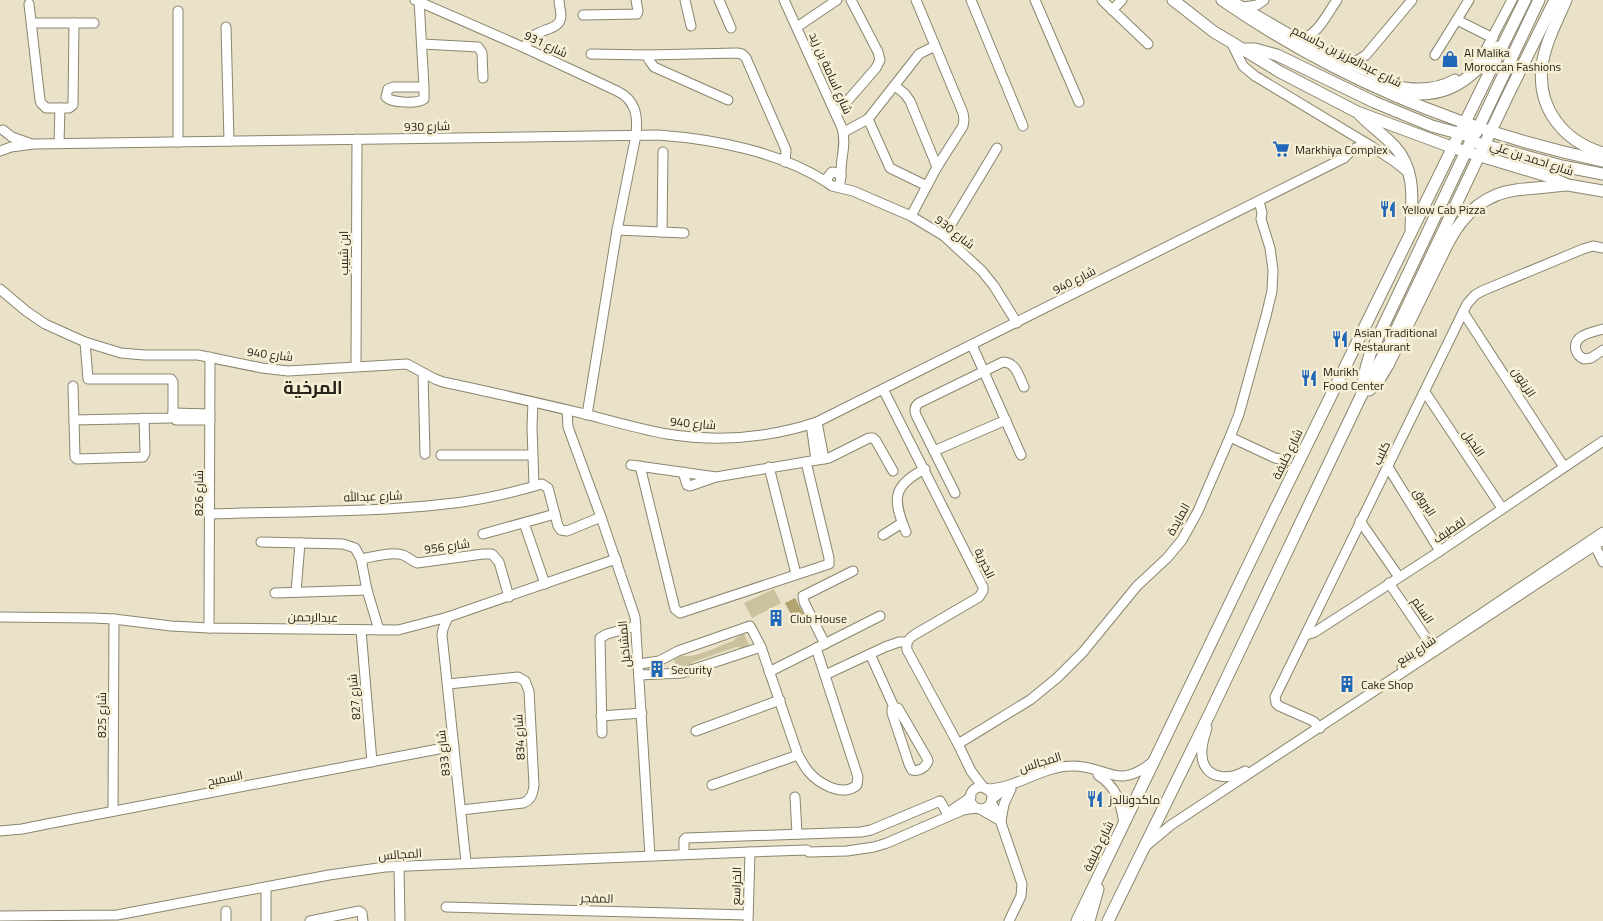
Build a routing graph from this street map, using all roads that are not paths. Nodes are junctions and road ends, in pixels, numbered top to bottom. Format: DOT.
graph roads {
  1 [pos="558,0"];
  2 [pos="636,0"];
  3 [pos="685,0"];
  4 [pos="719,0"];
  5 [pos="784,0"];
  6 [pos="837,0"];
  7 [pos="851,0"];
  8 [pos="916,0"];
  9 [pos="971,0"];
  10 [pos="1035,0"];
  11 [pos="1102,0"];
  12 [pos="1122,0"];
  13 [pos="1173,0"];
  14 [pos="1222,0"];
  15 [pos="1231,0"];
  16 [pos="1265,0"];
  17 [pos="1337,0"];
  18 [pos="1412,0"];
  19 [pos="1469,0"];
  20 [pos="1512,0"];
  21 [pos="1525,0"];
  22 [pos="1539,0"];
  23 [pos="1555,0"];
  24 [pos="1566,0"];
  25 [pos="418,1"];
  26 [pos="29,4"];
  27 [pos="1244,7"];
  28 [pos="1112,10"];
  29 [pos="178,11"];
  30 [pos="583,16"];
  31 [pos="1267,20"];
  32 [pos="1457,20"];
  33 [pos="32,23"];
  34 [pos="74,23"];
  35 [pos="94,23"];
  36 [pos="691,26"];
  37 [pos="226,27"];
  38 [pos="797,27"];
  39 [pos="731,28"];
  40 [pos="1316,31"];
  41 [pos="1508,35"];
  42 [pos="1493,38"];
  43 [pos="1300,40"];
  44 [pos="1231,42"];
  45 [pos="422,44"];
  46 [pos="1148,44"];
  47 [pos="935,46"];
  48 [pos="525,48"];
  49 [pos="1316,48"];
  50 [pos="1242,49"];
  51 [pos="591,54"];
  52 [pos="647,55"];
  53 [pos="1366,55"];
  54 [pos="1435,55"];
  55 [pos="1350,65"];
  56 [pos="483,78"];
  57 [pos="1367,79"];
  58 [pos="895,86"];
  59 [pos="424,87"];
  60 [pos="728,100"];
  61 [pos="1079,102"];
  62 [pos="60,108"];
  63 [pos="1357,112"];
  64 [pos="836,114"];
  65 [pos="868,119"];
  66 [pos="1466,123"];
  67 [pos="1023,126"];
  68 [pos="1,129"];
  69 [pos="1343,129"];
  70 [pos="1491,131"];
  71 [pos="844,132"];
  72 [pos="636,135"];
  73 [pos="357,139"];
  74 [pos="229,141"];
  75 [pos="1473,141"];
  76 [pos="178,142"];
  77 [pos="60,143"];
  78 [pos="34,144"];
  79 [pos="1372,146"];
  80 [pos="997,148"];
  81 [pos="1454,148"];
  82 [pos="0,151"];
  83 [pos="663,152"];
  84 [pos="1349,153"];
  85 [pos="1603,153"];
  86 [pos="1603,161"];
  87 [pos="785,162"];
  88 [pos="937,167"];
  89 [pos="1410,174"];
  90 [pos="1603,174"];
  91 [pos="835,179"];
  92 [pos="1568,185"];
  93 [pos="927,186"];
  94 [pos="1603,191"];
  95 [pos="1255,203"];
  96 [pos="911,216"];
  97 [pos="618,230"];
  98 [pos="662,232"];
  99 [pos="684,233"];
  100 [pos="1410,234"];
  101 [pos="944,236"];
  102 [pos="1603,248"];
  103 [pos="0,288"];
  104 [pos="1463,312"];
  105 [pos="1017,323"];
  106 [pos="1603,329"];
  107 [pos="85,342"];
  108 [pos="972,345"];
  109 [pos="1603,350"];
  110 [pos="210,357"];
  111 [pos="356,366"];
  112 [pos="985,371"];
  113 [pos="423,373"];
  114 [pos="73,386"];
  115 [pos="1024,387"];
  116 [pos="883,389"];
  117 [pos="1425,392"];
  118 [pos="1332,393"];
  119 [pos="1361,396"];
  120 [pos="533,402"];
  121 [pos="567,410"];
  122 [pos="173,415"];
  123 [pos="587,415"];
  124 [pos="210,417"];
  125 [pos="144,418"];
  126 [pos="74,420"];
  127 [pos="1006,420"];
  128 [pos="814,423"];
  129 [pos="1230,437"];
  130 [pos="1603,441"];
  131 [pos="934,451"];
  132 [pos="425,454"];
  133 [pos="532,455"];
  134 [pos="441,456"];
  135 [pos="1021,456"];
  136 [pos="1288,459"];
  137 [pos="815,460"];
  138 [pos="631,465"];
  139 [pos="640,466"];
  140 [pos="769,467"];
  141 [pos="1388,467"];
  142 [pos="1564,467"];
  143 [pos="924,470"];
  144 [pos="893,471"];
  145 [pos="534,486"];
  146 [pos="955,493"];
  147 [pos="1502,508"];
  148 [pos="210,514"];
  149 [pos="555,514"];
  150 [pos="601,517"];
  151 [pos="1360,521"];
  152 [pos="524,523"];
  153 [pos="1603,532"];
  154 [pos="483,534"];
  155 [pos="883,535"];
  156 [pos="1603,540"];
  157 [pos="260,542"];
  158 [pos="300,543"];
  159 [pos="1593,543"];
  160 [pos="1440,551"];
  161 [pos="1582,555"];
  162 [pos="361,559"];
  163 [pos="616,559"];
  164 [pos="1602,561"];
  165 [pos="854,571"];
  166 [pos="796,574"];
  167 [pos="1398,577"];
  168 [pos="1389,583"];
  169 [pos="544,584"];
  170 [pos="367,590"];
  171 [pos="296,592"];
  172 [pos="276,593"];
  173 [pos="509,597"];
  174 [pos="880,616"];
  175 [pos="0,617"];
  176 [pos="448,617"];
  177 [pos="114,619"];
  178 [pos="430,623"];
  179 [pos="636,626"];
  180 [pos="209,628"];
  181 [pos="361,630"];
  182 [pos="379,630"];
  183 [pos="1306,635"];
  184 [pos="443,641"];
  185 [pos="907,642"];
  186 [pos="825,644"];
  187 [pos="760,647"];
  188 [pos="816,648"];
  189 [pos="1434,649"];
  190 [pos="870,654"];
  191 [pos="668,656"];
  192 [pos="639,664"];
  193 [pos="769,672"];
  194 [pos="676,673"];
  195 [pos="639,674"];
  196 [pos="824,675"];
  197 [pos="448,684"];
  198 [pos="780,700"];
  199 [pos="894,707"];
  200 [pos="1211,711"];
  201 [pos="642,713"];
  202 [pos="601,716"];
  203 [pos="1318,726"];
  204 [pos="696,731"];
  205 [pos="602,733"];
  206 [pos="958,744"];
  207 [pos="454,746"];
  208 [pos="798,755"];
  209 [pos="1156,760"];
  210 [pos="372,762"];
  211 [pos="1262,763"];
  212 [pos="970,771"];
  213 [pos="712,785"];
  214 [pos="985,788"];
  215 [pos="1011,789"];
  216 [pos="972,794"];
  217 [pos="795,796"];
  218 [pos="992,800"];
  219 [pos="978,808"];
  220 [pos="461,810"];
  221 [pos="113,811"];
  222 [pos="947,813"];
  223 [pos="1001,821"];
  224 [pos="1124,824"];
  225 [pos="0,831"];
  226 [pos="797,834"];
  227 [pos="1143,848"];
  228 [pos="807,850"];
  229 [pos="750,852"];
  230 [pos="684,854"];
  231 [pos="650,856"];
  232 [pos="466,862"];
  233 [pos="399,866"];
  234 [pos="1101,872"];
  235 [pos="266,887"];
  236 [pos="446,907"];
  237 [pos="226,911"];
  238 [pos="0,916"];
  239 [pos="748,918"];
  240 [pos="226,921"];
  241 [pos="266,921"];
  242 [pos="310,921"];
  243 [pos="363,921"];
  244 [pos="400,921"];
  245 [pos="1009,921"];
  246 [pos="1077,921"];
  247 [pos="1089,921"];
  248 [pos="1108,921"];
  1 -- 48 [label="street"];
  2 -- 30 [label="street"];
  3 -- 36 [label="street"];
  4 -- 39 [label="street"];
  5 -- 38 [label="street, شارع اسامة بن زيد"];
  6 -- 38 [label="street"];
  7 -- 64 [label="street"];
  8 -- 47 [label="street"];
  9 -- 67 [label="street"];
  10 -- 61 [label="street"];
  11 -- 28 [label="street"];
  12 -- 28 [label="street"];
  13 -- 44 [label="main road"];
  14 -- 57 [label="main road, شارع عبدالعزيز بن جاسمم"];
  15 -- 27 [label="street, شارع عبدالعزيز بن جاسمم"];
  16 -- 27 [label="street"];
  16 -- 31 [label="street"];
  17 -- 40 [label="street"];
  18 -- 53 [label="street"];
  19 -- 32 [label="street"];
  20 -- 42 [label="street"];
  21 -- 41 [label="main road, شارع خليفة"];
  22 -- 75 [label="main road"];
  23 -- 70 [label="main road, شارع خليفة"];
  24 -- 85 [label="main road"];
  25 -- 45 [label="street"];
  25 -- 48 [label="street, شارع 931"];
  26 -- 33 [label="street"];
  27 -- 31 [label="street, شارع عبدالعزيز بن جاسمم"];
  28 -- 46 [label="street"];
  29 -- 76 [label="street"];
  31 -- 43 [label="street, شارع عبدالعزيز بن جاسمم"];
  32 -- 42 [label="street"];
  32 -- 54 [label="street"];
  33 -- 34 [label="street"];
  33 -- 62 [label="street"];
  34 -- 35 [label="street"];
  34 -- 62 [label="street"];
  37 -- 74 [label="street"];
  38 -- 64 [label="street, شارع اسامة بن زيد"];
  40 -- 43 [label="street"];
  40 -- 49 [label="street"];
  41 -- 57 [label="main road"];
  41 -- 66 [label="main road, شارع خليفة"];
  42 -- 57 [label="street, شارع عبدالعزيز بن جاسمم"];
  43 -- 49 [label="street, شارع عبدالعزيز بن جاسمم"];
  44 -- 50 [label="main road"];
  44 -- 69 [label="street"];
  45 -- 56 [label="street"];
  45 -- 59 [label="street"];
  47 -- 58 [label="street"];
  47 -- 88 [label="street"];
  48 -- 72 [label="street, شارع 931"];
  49 -- 55 [label="street, شارع عبدالعزيز بن جاسمم"];
  50 -- 63 [label="main road"];
  50 -- 75 [label="main road"];
  51 -- 52 [label="street"];
  52 -- 60 [label="street"];
  52 -- 87 [label="street"];
  53 -- 55 [label="street"];
  53 -- 57 [label="street"];
  55 -- 57 [label="street, شارع عبدالعزيز بن جاسمم"];
  57 -- 66 [label="main road, شارع عبدالعزيز بن جاسمم"];
  58 -- 65 [label="street"];
  58 -- 88 [label="street"];
  62 -- 77 [label="street"];
  63 -- 81 [label="main road"];
  63 -- 89 [label="main road"];
  64 -- 71 [label="street, شارع اسامة بن زيد"];
  65 -- 71 [label="street"];
  65 -- 93 [label="street"];
  66 -- 75 [label="main road, شارع خليفة"];
  68 -- 78 [label="street, شارع 930"];
  68 -- 82 [label="street"];
  69 -- 79 [label="street"];
  69 -- 84 [label="street"];
  70 -- 75 [label="main road, شارع خليفة"];
  70 -- 86 [label="main road, شارع احمد بن علي"];
  71 -- 91 [label="street, شارع اسامة بن زيد"];
  72 -- 73 [label="street, شارع 930"];
  72 -- 87 [label="street, شارع 930"];
  72 -- 97 [label="street, شارع 931"];
  73 -- 74 [label="street, شارع 930"];
  73 -- 111 [label="street, ابن شبيب"];
  74 -- 76 [label="street, شارع 930"];
  75 -- 81 [label="main road, شارع خليفة"];
  75 -- 90 [label="main road"];
  75 -- 92 [label="main road, شارع احمد بن علي"];
  75 -- 119 [label="main road, شارع خليفة"];
  76 -- 77 [label="street, شارع 930"];
  77 -- 78 [label="street, شارع 930"];
  78 -- 82 [label="street, شارع 930"];
  79 -- 84 [label="street, شارع 940"];
  79 -- 89 [label="street"];
  80 -- 101 [label="street"];
  81 -- 100 [label="main road, شارع خليفة"];
  83 -- 98 [label="street"];
  84 -- 95 [label="street, شارع 940"];
  87 -- 91 [label="street, شارع 930"];
  88 -- 93 [label="street"];
  89 -- 100 [label="main road"];
  91 -- 96 [label="street, شارع 930"];
  92 -- 94 [label="main road, شارع احمد بن علي"];
  92 -- 119 [label="main road"];
  93 -- 96 [label="street"];
  95 -- 105 [label="street, شارع 940"];
  95 -- 129 [label="street, المايدة"];
  96 -- 101 [label="street, شارع 930"];
  97 -- 98 [label="street"];
  97 -- 123 [label="street, شارع 931"];
  98 -- 99 [label="street"];
  100 -- 118 [label="main road, شارع خليفة"];
  101 -- 105 [label="street, شارع 930"];
  102 -- 104 [label="street, كليب"];
  103 -- 107 [label="street, شارع 940"];
  104 -- 117 [label="street, كليب"];
  104 -- 142 [label="street, الزيتون"];
  105 -- 108 [label="street, شارع 940"];
  106 -- 109 [label="street"];
  107 -- 110 [label="street, شارع 940"];
  107 -- 122 [label="street"];
  108 -- 112 [label="street"];
  108 -- 116 [label="street, شارع 940"];
  110 -- 111 [label="street, شارع 940"];
  110 -- 124 [label="street, شارع 826"];
  111 -- 113 [label="street, شارع 940"];
  112 -- 115 [label="street"];
  112 -- 127 [label="street"];
  112 -- 131 [label="street"];
  113 -- 120 [label="street, شارع 940"];
  113 -- 132 [label="street"];
  114 -- 126 [label="street"];
  116 -- 128 [label="street, شارع 940"];
  116 -- 143 [label="street, الخيرية"];
  117 -- 141 [label="street, كليب"];
  117 -- 147 [label="street, النجيل"];
  118 -- 136 [label="main road"];
  118 -- 209 [label="main road, شارع خليفة"];
  119 -- 200 [label="main road, شارع خليفة"];
  120 -- 121 [label="street, شارع 940"];
  120 -- 133 [label="street"];
  121 -- 123 [label="street, شارع 940"];
  121 -- 150 [label="street, المشاخيل"];
  122 -- 124 [label="street"];
  122 -- 125 [label="street"];
  123 -- 128 [label="street, شارع 940"];
  124 -- 148 [label="street, شارع 826"];
  125 -- 126 [label="street"];
  125 -- 126 [label="street"];
  127 -- 131 [label="street"];
  127 -- 135 [label="street"];
  128 -- 137 [label="street"];
  129 -- 136 [label="street"];
  129 -- 206 [label="street, المايدة"];
  130 -- 142 [label="street, لقطيف"];
  131 -- 146 [label="street"];
  133 -- 134 [label="street"];
  133 -- 145 [label="street"];
  137 -- 140 [label="street"];
  137 -- 144 [label="street"];
  137 -- 166 [label="street"];
  138 -- 139 [label="street"];
  139 -- 140 [label="street"];
  139 -- 166 [label="street"];
  140 -- 166 [label="street"];
  141 -- 151 [label="street, كليب"];
  141 -- 160 [label="street, البروق"];
  142 -- 147 [label="street, لقطيف"];
  143 -- 155 [label="street"];
  143 -- 185 [label="street, الخيرية"];
  145 -- 148 [label="street, شارع عبدالله"];
  145 -- 149 [label="street"];
  147 -- 160 [label="street, لقطيف"];
  148 -- 180 [label="street, شارع 826"];
  149 -- 150 [label="street"];
  149 -- 152 [label="street"];
  150 -- 163 [label="street, المشاخيل"];
  151 -- 167 [label="street"];
  151 -- 183 [label="street, كليب"];
  152 -- 154 [label="street"];
  152 -- 169 [label="street"];
  153 -- 159 [label="street, شارع ينبع"];
  156 -- 159 [label="street, شارع ينبع"];
  157 -- 158 [label="street"];
  158 -- 162 [label="street"];
  158 -- 171 [label="street"];
  159 -- 161 [label="street, شارع ينبع"];
  159 -- 164 [label="street"];
  159 -- 189 [label="street, شارع ينبع"];
  160 -- 167 [label="street, لقطيف"];
  161 -- 164 [label="street"];
  161 -- 189 [label="street, شارع ينبع"];
  162 -- 170 [label="street"];
  162 -- 173 [label="street, شارع 956"];
  163 -- 169 [label="street, عبدالرحمن"];
  163 -- 179 [label="street, المشاخيل"];
  165 -- 186 [label="street"];
  167 -- 168 [label="street, لقطيف"];
  168 -- 183 [label="street, لقطيف"];
  168 -- 189 [label="street, السلم"];
  169 -- 173 [label="street, عبدالرحمن"];
  170 -- 171 [label="street"];
  170 -- 182 [label="street"];
  171 -- 172 [label="street"];
  173 -- 176 [label="street, عبدالرحمن"];
  174 -- 186 [label="street"];
  175 -- 177 [label="street, عبدالرحمن"];
  176 -- 178 [label="street, عبدالرحمن"];
  176 -- 184 [label="street, شارع 833"];
  177 -- 180 [label="street, عبدالرحمن"];
  177 -- 221 [label="street, شارع 825"];
  178 -- 182 [label="street, عبدالرحمن"];
  178 -- 184 [label="street, شارع 833"];
  179 -- 192 [label="street, المشاخيل"];
  179 -- 202 [label="street"];
  180 -- 181 [label="street, عبدالرحمن"];
  181 -- 182 [label="street, عبدالرحمن"];
  181 -- 210 [label="street, شارع 827"];
  183 -- 203 [label="street, كليب"];
  184 -- 197 [label="street, شارع 833"];
  185 -- 190 [label="street"];
  185 -- 206 [label="street"];
  186 -- 188 [label="street"];
  187 -- 191 [label="street"];
  187 -- 193 [label="street"];
  187 -- 194 [label="street"];
  188 -- 193 [label="street"];
  188 -- 196 [label="street"];
  189 -- 203 [label="street, شارع ينبع"];
  190 -- 196 [label="street"];
  190 -- 199 [label="street"];
  191 -- 192 [label="street"];
  191 -- 194 [label="street"];
  192 -- 195 [label="street, المشاخيل"];
  193 -- 198 [label="street"];
  194 -- 195 [label="street"];
  195 -- 201 [label="street, المشاخيل"];
  196 -- 208 [label="street"];
  197 -- 207 [label="street, شارع 833"];
  197 -- 220 [label="street, شارع 834"];
  198 -- 204 [label="street"];
  198 -- 208 [label="street"];
  199 -- 199 [label="street"];
  200 -- 211 [label="street, شارع ينبع"];
  200 -- 227 [label="main road, شارع خليفة"];
  201 -- 202 [label="street"];
  201 -- 231 [label="street, المشاخيل"];
  202 -- 205 [label="street"];
  203 -- 211 [label="street, شارع ينبع"];
  206 -- 212 [label="street"];
  207 -- 210 [label="street, السميح"];
  207 -- 220 [label="street, شارع 833"];
  208 -- 213 [label="street"];
  209 -- 214 [label="street, المجالس"];
  209 -- 224 [label="main road, شارع خليفة"];
  210 -- 221 [label="street, السميح"];
  211 -- 227 [label="street, شارع ينبع"];
  212 -- 214 [label="street"];
  212 -- 216 [label="street"];
  214 -- 216 [label="street"];
  214 -- 218 [label="street"];
  215 -- 218 [label="street, المجالس"];
  215 -- 223 [label="street"];
  215 -- 224 [label="street, المجالس"];
  216 -- 219 [label="street"];
  216 -- 222 [label="street, المجالس"];
  217 -- 226 [label="street"];
  218 -- 219 [label="street"];
  218 -- 223 [label="street"];
  219 -- 223 [label="street"];
  219 -- 228 [label="street, المجالس"];
  220 -- 232 [label="street, شارع 833"];
  221 -- 225 [label="street, السميح"];
  222 -- 226 [label="street"];
  222 -- 228 [label="street, المجالس"];
  223 -- 245 [label="street"];
  224 -- 234 [label="main road, شارع خليفة"];
  226 -- 230 [label="street"];
  227 -- 248 [label="main road, شارع خليفة"];
  228 -- 229 [label="street, المجالس"];
  229 -- 230 [label="street, المجالس"];
  229 -- 239 [label="street, الخراسع"];
  230 -- 231 [label="street, المجالس"];
  231 -- 232 [label="street, المجالس"];
  232 -- 233 [label="street, المجالس"];
  233 -- 235 [label="street, المجالس"];
  233 -- 244 [label="street"];
  234 -- 246 [label="main road, شارع خليفة"];
  234 -- 247 [label="main road"];
  235 -- 238 [label="street, المجالس"];
  235 -- 241 [label="street"];
  236 -- 239 [label="street, المفجر"];
  237 -- 240 [label="street"];
  242 -- 243 [label="street"];
}
